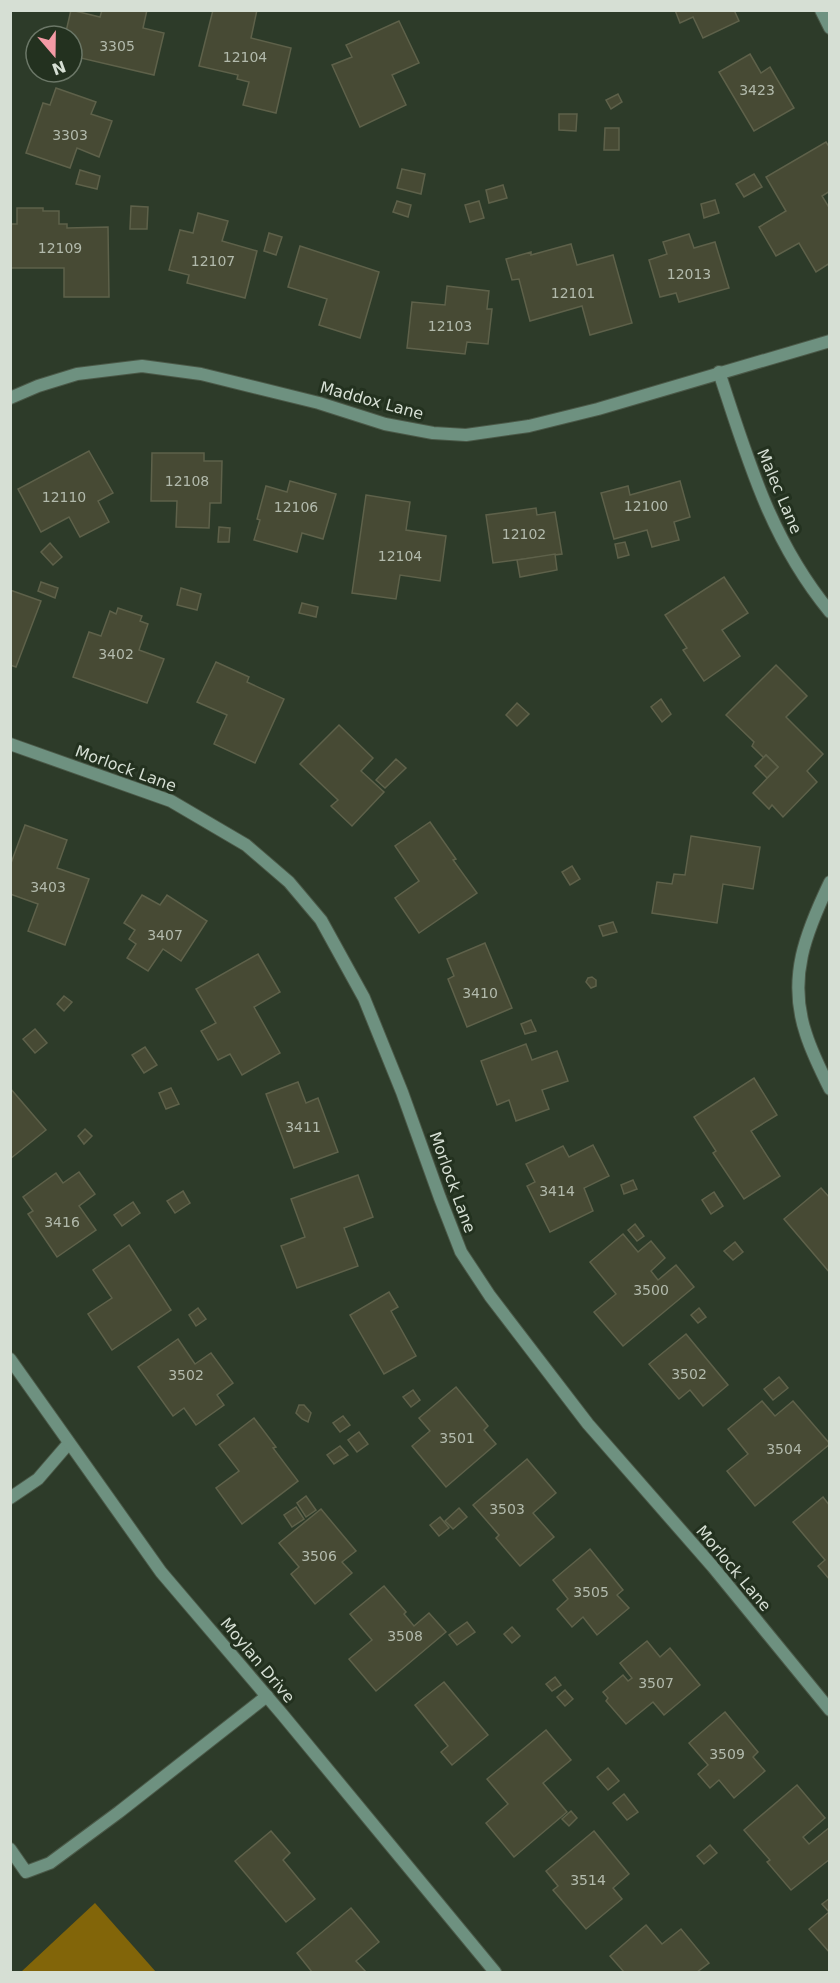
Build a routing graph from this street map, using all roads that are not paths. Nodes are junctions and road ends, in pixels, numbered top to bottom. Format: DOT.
graph roads {
  1 [pos="821,10"];
  2 [pos="830,28"];
  3 [pos="830,341"];
  4 [pos="719,372"];
  5 [pos="10,398"];
  6 [pos="830,612"];
  7 [pos="10,744"];
  8 [pos="830,882"];
  9 [pos="830,1089"];
  10 [pos="10,1359"];
  11 [pos="69,1443"];
  12 [pos="10,1498"];
  13 [pos="267,1696"];
  14 [pos="830,1710"];
  15 [pos="10,1849"];
  16 [pos="495,1972"];
  1 -- 2 [label="street"];
  3 -- 4 [label="street, Maddox Lane"];
  4 -- 5 [label="street, Maddox Lane"];
  4 -- 6 [label="street, Malec Lane"];
  7 -- 14 [label="street, Morlock Lane"];
  8 -- 9 [label="street"];
  10 -- 11 [label="street, Moylan Drive"];
  11 -- 12 [label="street"];
  11 -- 13 [label="street, Moylan Drive"];
  13 -- 15 [label="street"];
  13 -- 16 [label="street, Moylan Drive"];
}
